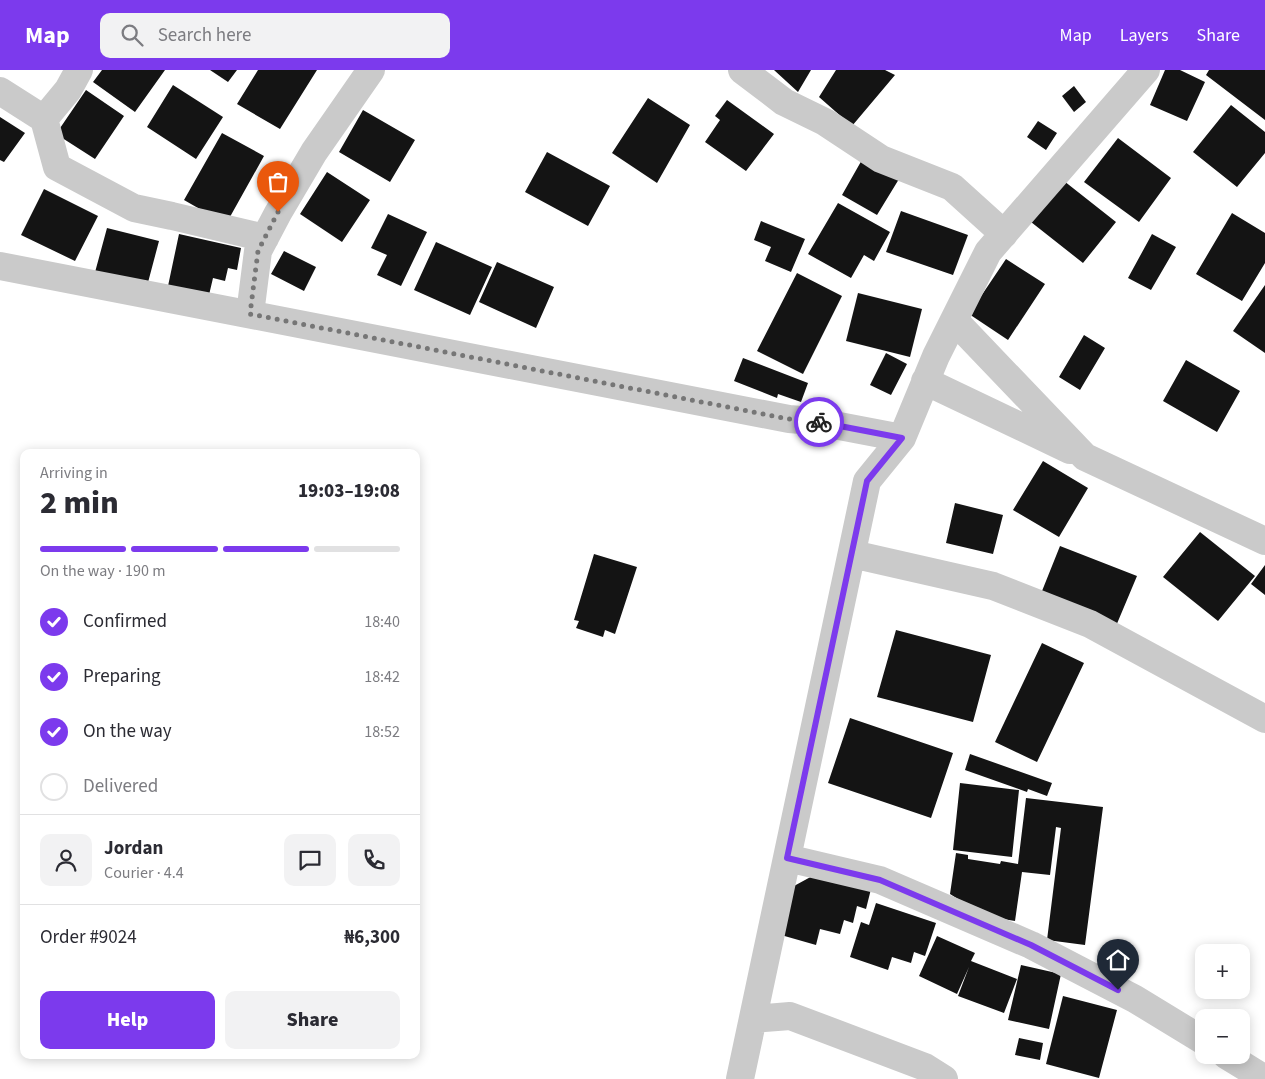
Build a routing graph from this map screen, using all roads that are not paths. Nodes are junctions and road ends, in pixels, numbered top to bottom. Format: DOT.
graph roads {
  1 [pos="79,70"];
  2 [pos="371,70"];
  3 [pos="742,70"];
  4 [pos="1146,70"];
  5 [pos="0,91"];
  6 [pos="44,119"];
  7 [pos="1004,234"];
  8 [pos="265,238"];
  9 [pos="0,266"];
  10 [pos="250,314"];
  11 [pos="954,320"];
  12 [pos="925,381"];
  13 [pos="902,438"];
  14 [pos="1085,456"];
  15 [pos="1265,541"];
  16 [pos="852,554"];
  17 [pos="1265,719"];
  18 [pos="787,858"];
  19 [pos="753,1019"];
  20 [pos="1195,1036"];
  21 [pos="1241,1064"];
  22 [pos="740,1079"];
  23 [pos="944,1079"];
  24 [pos="1265,1079"];
  1 -- 6 [label="street"];
  2 -- 8 [label="street"];
  3 -- 7 [label="street"];
  4 -- 7 [label="street"];
  5 -- 6 [label="street"];
  6 -- 8 [label="street"];
  7 -- 11 [label="street"];
  8 -- 10 [label="street"];
  9 -- 10 [label="street"];
  10 -- 13 [label="street"];
  11 -- 12 [label="street"];
  11 -- 14 [label="street"];
  12 -- 13 [label="street"];
  12 -- 14 [label="street"];
  13 -- 16 [label="street"];
  14 -- 15 [label="street"];
  16 -- 17 [label="street"];
  16 -- 18 [label="street"];
  18 -- 19 [label="street"];
  18 -- 20 [label="street"];
  19 -- 22 [label="street"];
  19 -- 23 [label="street"];
  21 -- 24 [label="street"];
}
